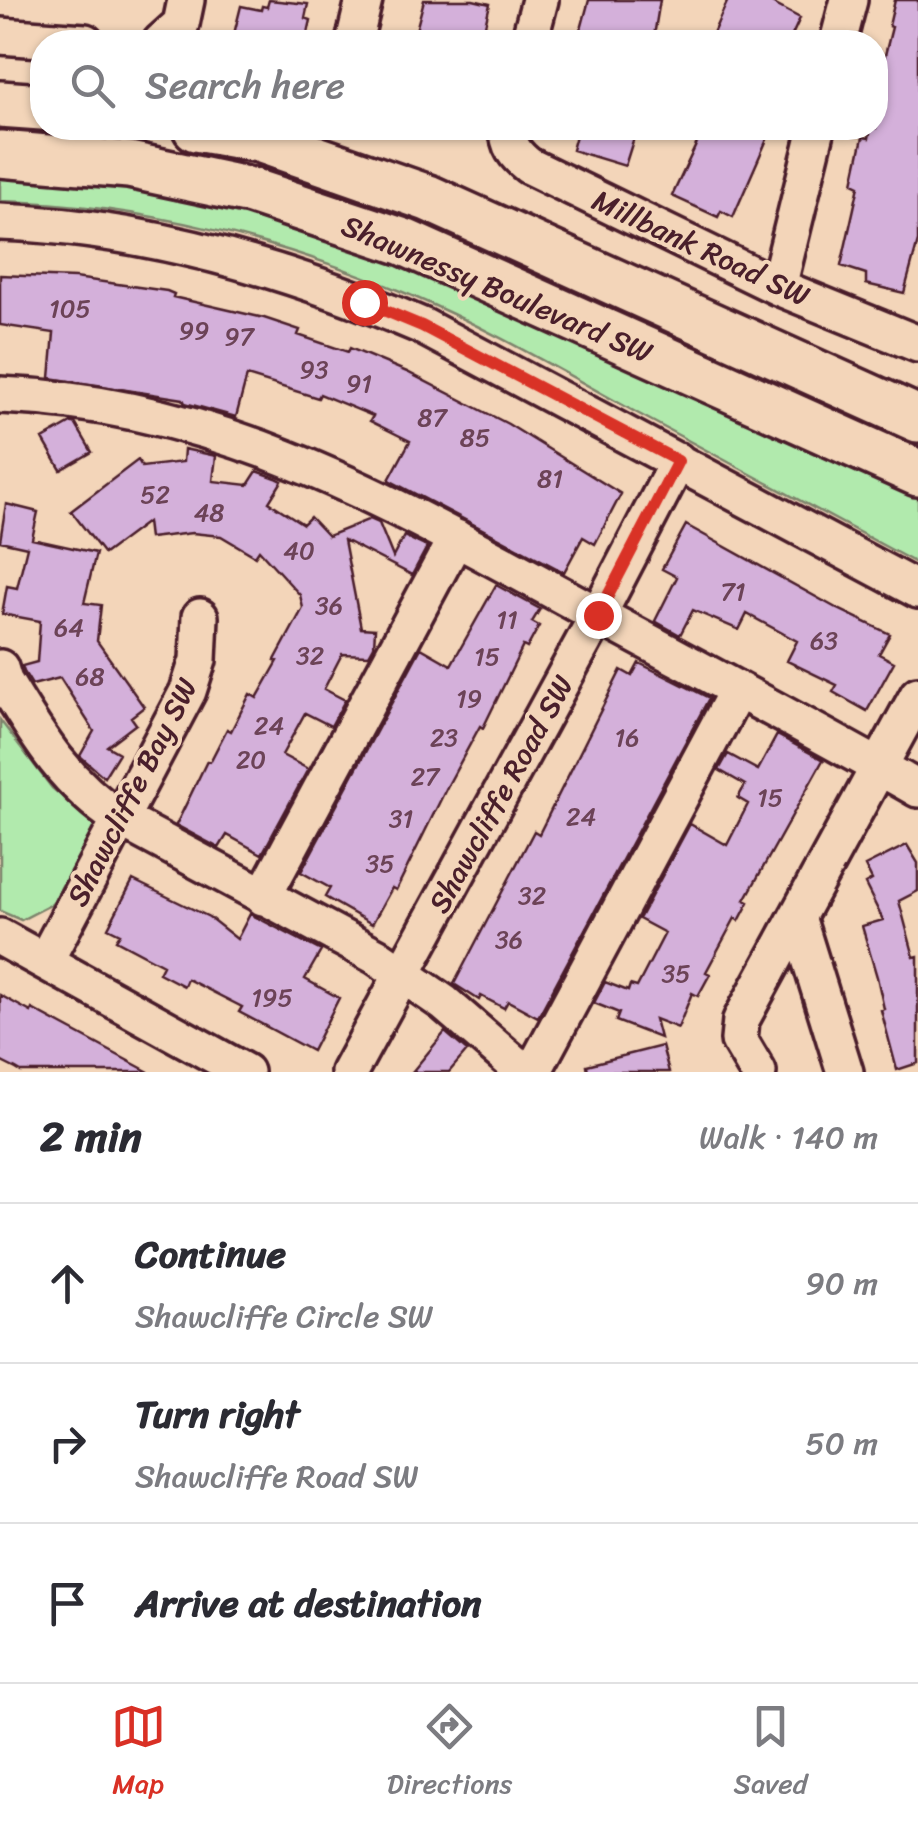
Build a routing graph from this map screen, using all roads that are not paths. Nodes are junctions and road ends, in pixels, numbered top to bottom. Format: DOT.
graph roads {
  1 [pos="186,0"];
  2 [pos="364,0"];
  3 [pos="540,0"];
  4 [pos="849,0"];
  5 [pos="174,30"];
  6 [pos="357,30"];
  7 [pos="532,30"];
  8 [pos="841,30"];
  9 [pos="0,36"];
  10 [pos="30,38"];
  11 [pos="0,104"];
  12 [pos="30,107"];
  13 [pos="262,140"];
  14 [pos="509,140"];
  15 [pos="814,140"];
  16 [pos="0,154"];
  17 [pos="0,222"];
  18 [pos="778,287"];
  19 [pos="918,344"];
  20 [pos="0,395"];
  21 [pos="918,419"];
  22 [pos="678,461"];
  23 [pos="918,473"];
  24 [pos="456,538"];
  25 [pos="918,590"];
  26 [pos="598,615"];
  27 [pos="200,617"];
  28 [pos="0,668"];
  29 [pos="738,691"];
  30 [pos="918,696"];
  31 [pos="878,766"];
  32 [pos="918,788"];
  33 [pos="120,819"];
  34 [pos="263,896"];
  35 [pos="798,918"];
  36 [pos="0,937"];
  37 [pos="46,961"];
  38 [pos="402,973"];
  39 [pos="246,1072"];
  40 [pos="349,1072"];
  41 [pos="524,1072"];
  42 [pos="532,1072"];
  43 [pos="758,1072"];
  44 [pos="845,1072"];
  1 -- 5 [label="street"];
  2 -- 6 [label="street"];
  3 -- 7 [label="street"];
  4 -- 8 [label="street"];
  9 -- 10 [label="street"];
  11 -- 12 [label="main road"];
  13 -- 21 [label="main road, Shawnessy Boulevard SW"];
  14 -- 18 [label="street, Millbank Road SW"];
  15 -- 18 [label="street"];
  16 -- 23 [label="main road, Shawnessy Boulevard SW"];
  17 -- 22 [label="street"];
  18 -- 19 [label="street, Millbank Road SW"];
  20 -- 24 [label="street"];
  22 -- 25 [label="street"];
  22 -- 26 [label="street, Shawcliffe Road SW"];
  24 -- 26 [label="street"];
  24 -- 34 [label="street"];
  26 -- 29 [label="street"];
  26 -- 38 [label="street, Shawcliffe Road SW"];
  27 -- 33 [label="street, Shawcliffe Bay SW"];
  28 -- 33 [label="street"];
  29 -- 31 [label="street"];
  29 -- 42 [label="street"];
  30 -- 31 [label="street"];
  31 -- 32 [label="street"];
  31 -- 35 [label="street"];
  33 -- 34 [label="street"];
  33 -- 37 [label="street, Shawcliffe Bay SW"];
  34 -- 38 [label="street"];
  35 -- 43 [label="street"];
  35 -- 44 [label="street"];
  36 -- 37 [label="street"];
  37 -- 39 [label="street"];
  38 -- 40 [label="street, Shawcliffe Road SW"];
  38 -- 41 [label="street"];
}
